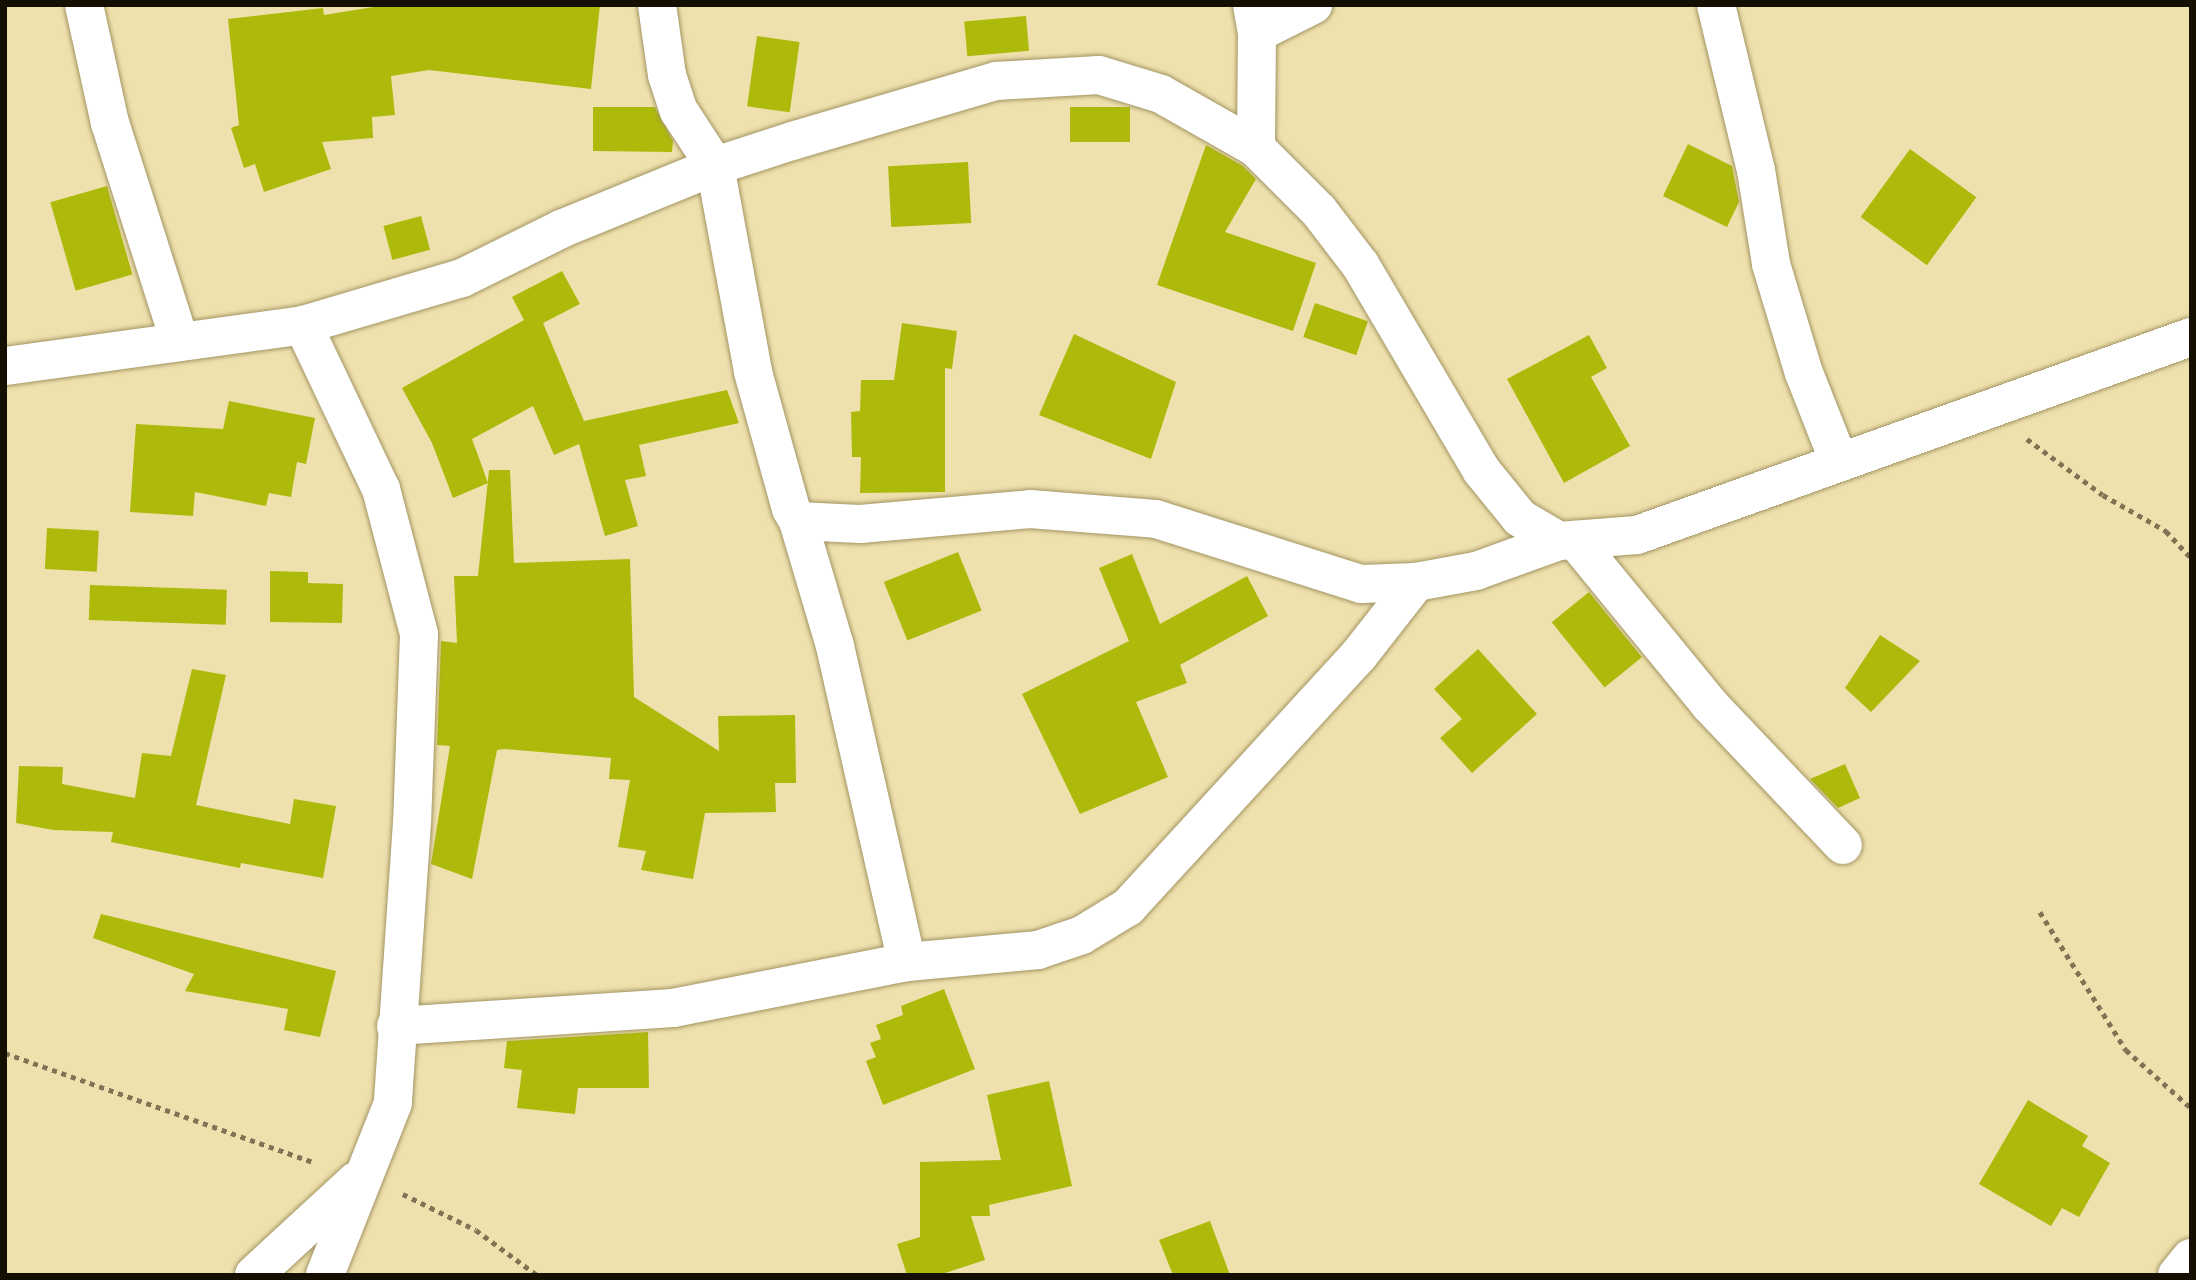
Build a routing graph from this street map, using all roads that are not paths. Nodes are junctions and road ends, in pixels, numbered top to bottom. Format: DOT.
graph roads {
  1 [pos="84,5"];
  2 [pos="657,5"];
  3 [pos="1313,5"];
  4 [pos="1716,5"];
  5 [pos="1254,19"];
  6 [pos="1256,148"];
  7 [pos="715,166"];
  8 [pos="303,324"];
  9 [pos="2191,337"];
  10 [pos="179,339"];
  11 [pos="5,366"];
  12 [pos="1839,462"];
  13 [pos="798,521"];
  14 [pos="1567,541"];
  15 [pos="1416,582"];
  16 [pos="1843,845"];
  17 [pos="907,962"];
  18 [pos="396,1026"];
  19 [pos="362,1174"];
  20 [pos="254,1275"];
  21 [pos="325,1275"];
  1 -- 10 [label="street"];
  2 -- 7 [label="street"];
  3 -- 5 [label="street"];
  4 -- 12 [label="street"];
  5 -- 6 [label="street"];
  6 -- 7 [label="street"];
  6 -- 14 [label="street"];
  7 -- 8 [label="street"];
  7 -- 13 [label="street"];
  8 -- 10 [label="street"];
  8 -- 18 [label="street"];
  9 -- 12 [label="street"];
  10 -- 11 [label="street"];
  12 -- 14 [label="street"];
  13 -- 15 [label="street"];
  13 -- 17 [label="street"];
  14 -- 15 [label="street"];
  14 -- 16 [label="street"];
  15 -- 17 [label="street"];
  17 -- 18 [label="street"];
  18 -- 19 [label="street"];
  19 -- 20 [label="street"];
  19 -- 21 [label="street"];
}
